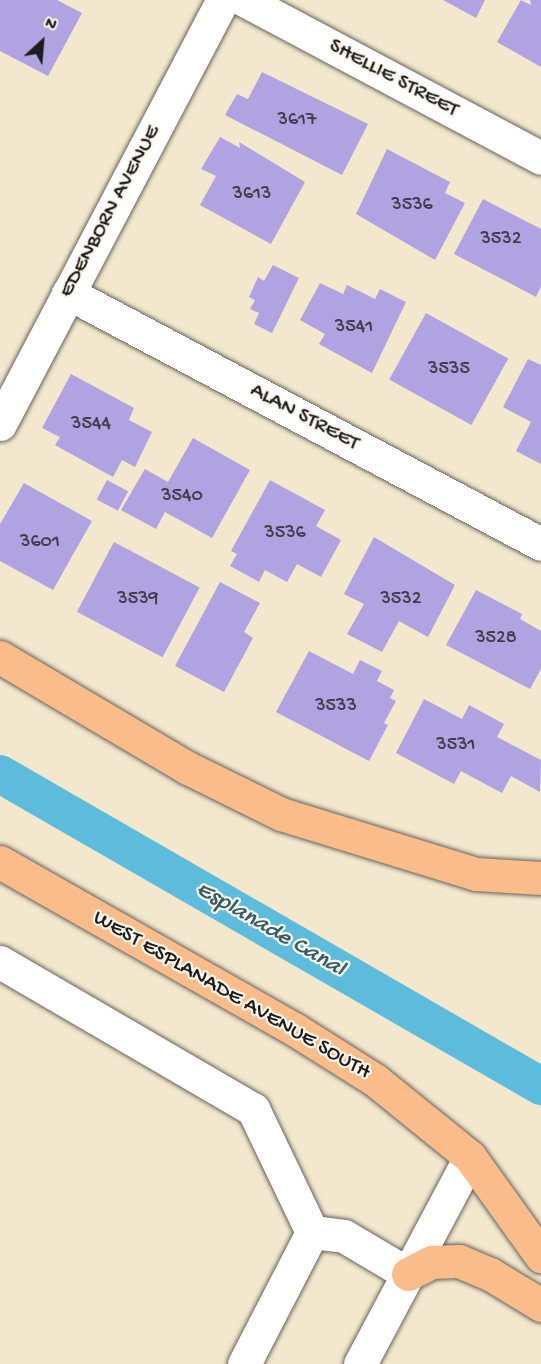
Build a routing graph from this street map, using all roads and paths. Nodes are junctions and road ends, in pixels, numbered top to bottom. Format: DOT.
graph roads {
  1 [pos="223,0"];
  2 [pos="244,0"];
  3 [pos="541,158"];
  4 [pos="68,293"];
  5 [pos="0,424"];
  6 [pos="541,544"];
  7 [pos="0,657"];
  8 [pos="0,862"];
  9 [pos="541,878"];
  10 [pos="0,962"];
  11 [pos="470,1157"];
  12 [pos="312,1232"];
  13 [pos="541,1256"];
  14 [pos="408,1274"];
  15 [pos="541,1305"];
  16 [pos="244,1364"];
  17 [pos="360,1364"];
  1 -- 4 [label="street, EDENBORN AVENUE"];
  2 -- 3 [label="street, SHELLIE STREET"];
  4 -- 5 [label="street, EDENBORN AVENUE"];
  4 -- 6 [label="street, ALAN STREET"];
  7 -- 9 [label="main road"];
  8 -- 11 [label="main road, WEST ESPLANADE AVENUE SOUTH"];
  10 -- 12 [label="street"];
  11 -- 13 [label="main road, WEST ESPLANADE AVENUE SOUTH"];
  11 -- 14 [label="street"];
  12 -- 14 [label="street"];
  12 -- 16 [label="street"];
  14 -- 15 [label="main road"];
  14 -- 17 [label="street"];
}
